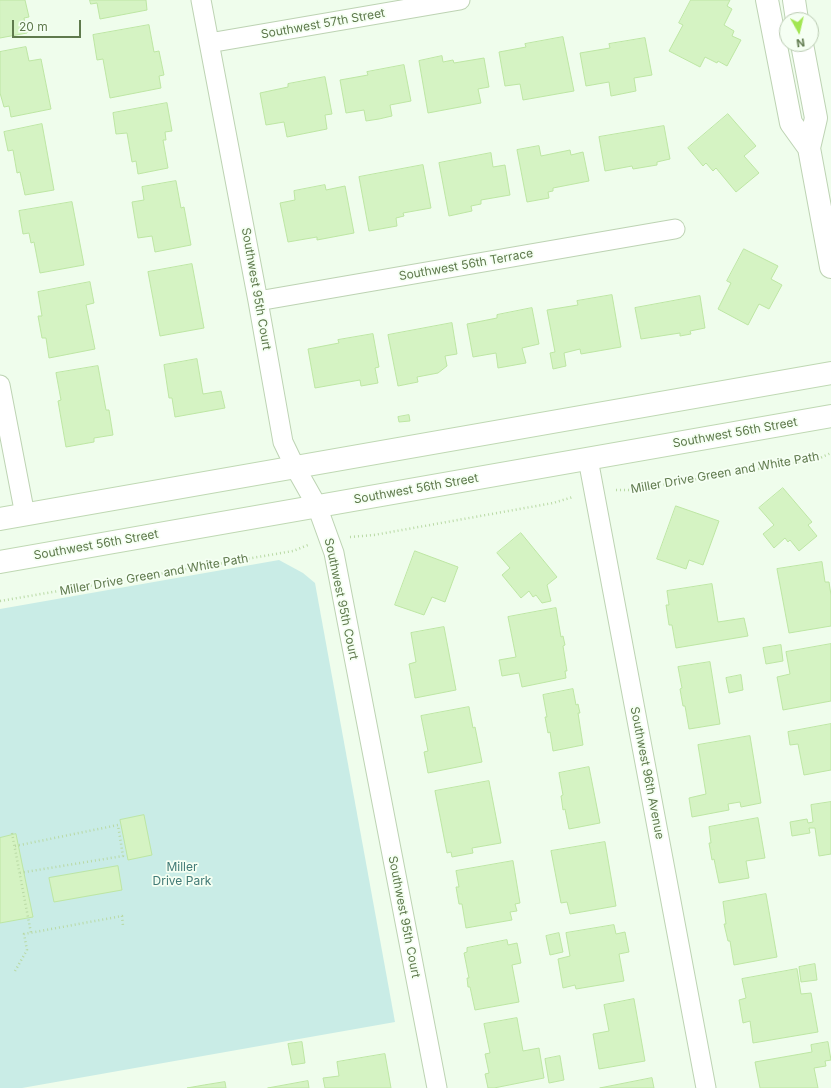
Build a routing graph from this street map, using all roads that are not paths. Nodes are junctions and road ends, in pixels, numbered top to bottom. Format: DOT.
graph roads {
  1 [pos="201,0"];
  2 [pos="460,0"];
  3 [pos="767,0"];
  4 [pos="794,0"];
  5 [pos="796,12"];
  6 [pos="209,43"];
  7 [pos="804,52"];
  8 [pos="809,148"];
  9 [pos="675,229"];
  10 [pos="831,267"];
  11 [pos="258,301"];
  12 [pos="831,373"];
  13 [pos="0,385"];
  14 [pos="831,416"];
  15 [pos="588,459"];
  16 [pos="295,467"];
  17 [pos="317,506"];
  18 [pos="25,515"];
  19 [pos="0,519"];
  20 [pos="0,562"];
  21 [pos="437,1088"];
  22 [pos="706,1088"];
  1 -- 6 [label="street, Southwest 95th Court"];
  2 -- 6 [label="street, Southwest 57th Street"];
  3 -- 8 [label="main road"];
  4 -- 5 [label="main road"];
  6 -- 11 [label="street, Southwest 95th Court"];
  7 -- 8 [label="main road"];
  8 -- 10 [label="main road"];
  9 -- 11 [label="street, Southwest 56th Terrace"];
  11 -- 16 [label="street, Southwest 95th Court"];
  12 -- 16 [label="main road"];
  13 -- 18 [label="street"];
  14 -- 15 [label="main road, Southwest 56th Street"];
  15 -- 17 [label="main road, Southwest 56th Street"];
  15 -- 22 [label="street, Southwest 96th Avenue"];
  16 -- 17 [label="street, Southwest 95th Court"];
  16 -- 18 [label="main road"];
  17 -- 20 [label="main road, Southwest 56th Street"];
  17 -- 21 [label="street, Southwest 95th Court"];
  18 -- 19 [label="main road"];
}
